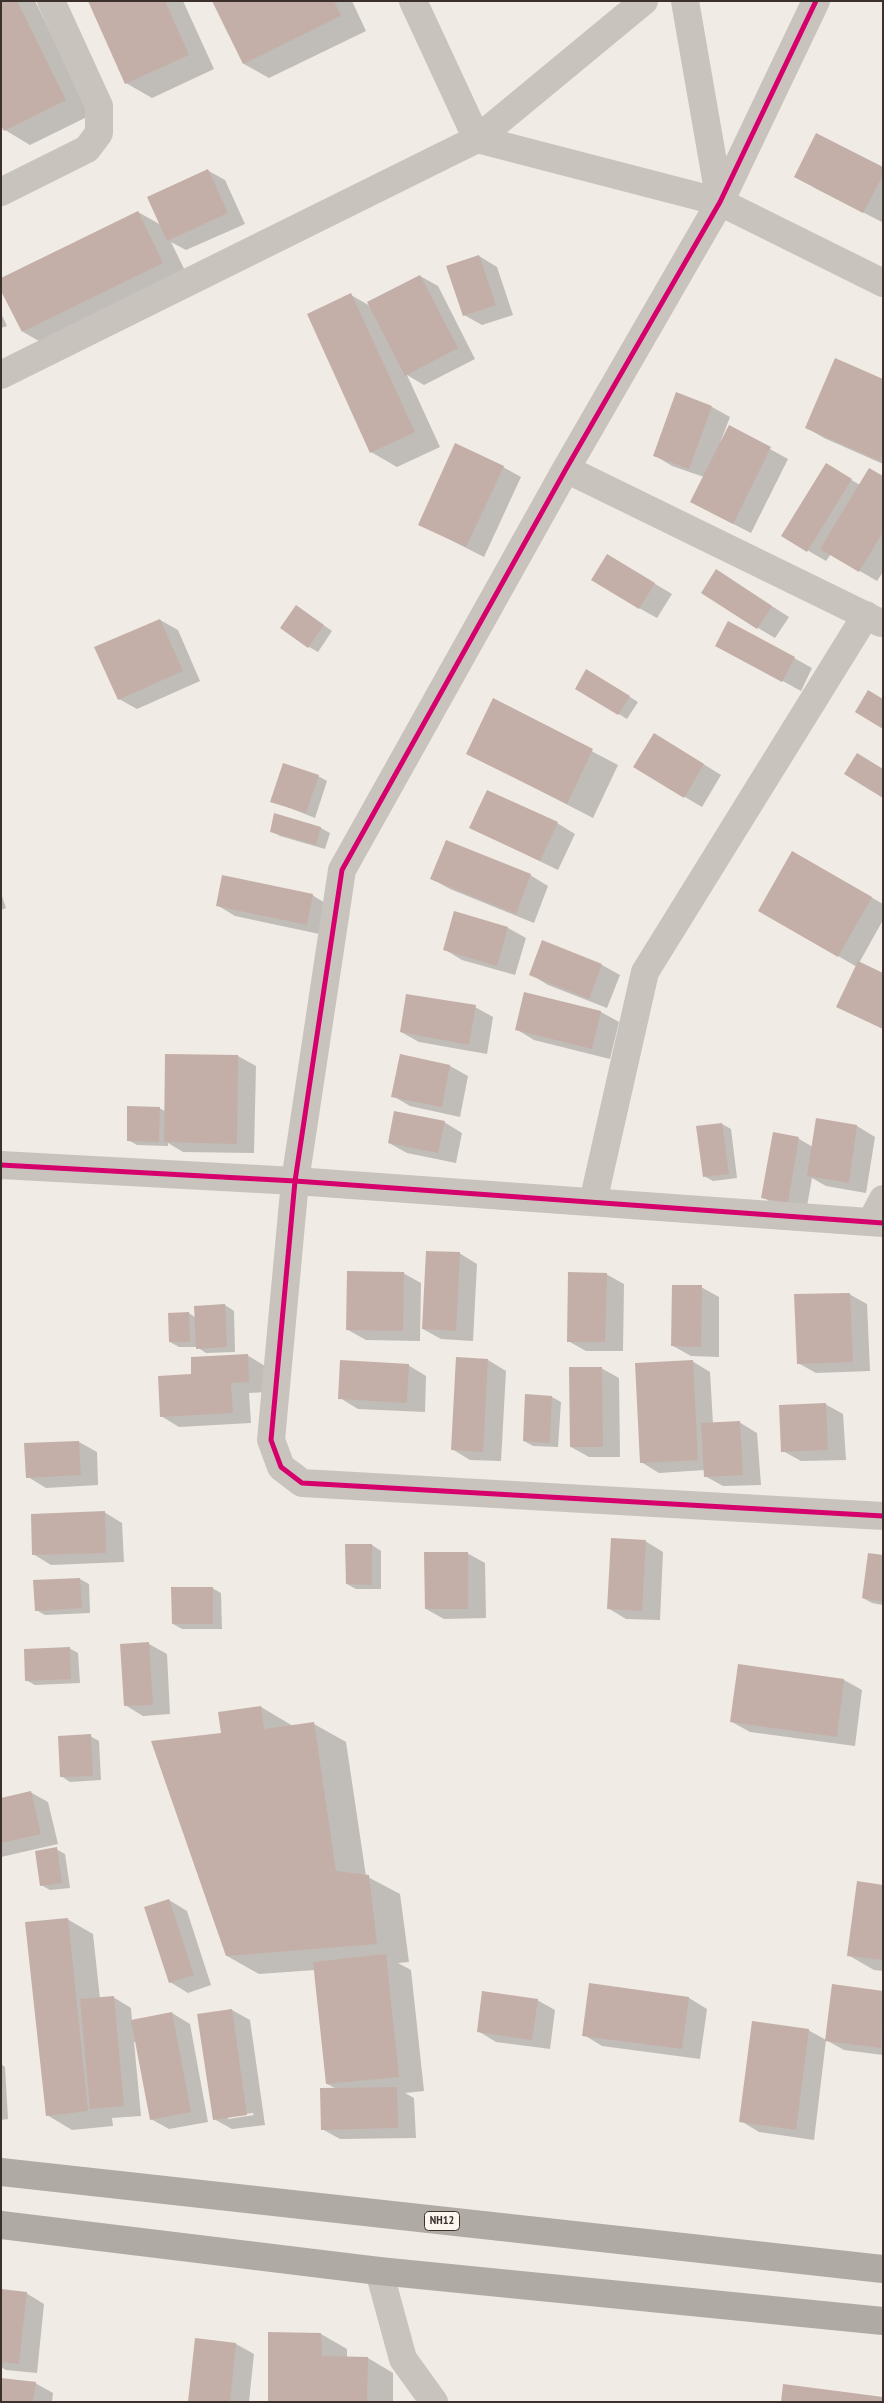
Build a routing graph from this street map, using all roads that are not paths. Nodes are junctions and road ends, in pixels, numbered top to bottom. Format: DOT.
graph roads {
  1 [pos="51,1"];
  2 [pos="413,1"];
  3 [pos="644,1"];
  4 [pos="685,1"];
  5 [pos="816,1"];
  6 [pos="477,139"];
  7 [pos="1,192"];
  8 [pos="720,202"];
  9 [pos="883,282"];
  10 [pos="1,374"];
  11 [pos="566,469"];
  12 [pos="874,620"];
  13 [pos="1,1165"];
  14 [pos="295,1181"];
  15 [pos="592,1202"];
  16 [pos="879,1215"];
  17 [pos="883,1516"];
  18 [pos="1,2172"];
  19 [pos="1,2225"];
  20 [pos="883,2269"];
  21 [pos="379,2271"];
  22 [pos="883,2321"];
  23 [pos="434,2402"];
  1 -- 7 [label="street"];
  2 -- 6 [label="street"];
  3 -- 6 [label="street"];
  4 -- 8 [label="street"];
  5 -- 8 [label="street"];
  6 -- 8 [label="street"];
  6 -- 10 [label="street"];
  8 -- 9 [label="street"];
  8 -- 11 [label="street"];
  11 -- 12 [label="street"];
  11 -- 14 [label="street"];
  12 -- 15 [label="street"];
  13 -- 14 [label="street"];
  14 -- 15 [label="street"];
  14 -- 17 [label="street"];
  15 -- 16 [label="street"];
  18 -- 20 [label="highway, NH12"];
  19 -- 21 [label="highway"];
  21 -- 22 [label="highway"];
  21 -- 23 [label="street"];
}
